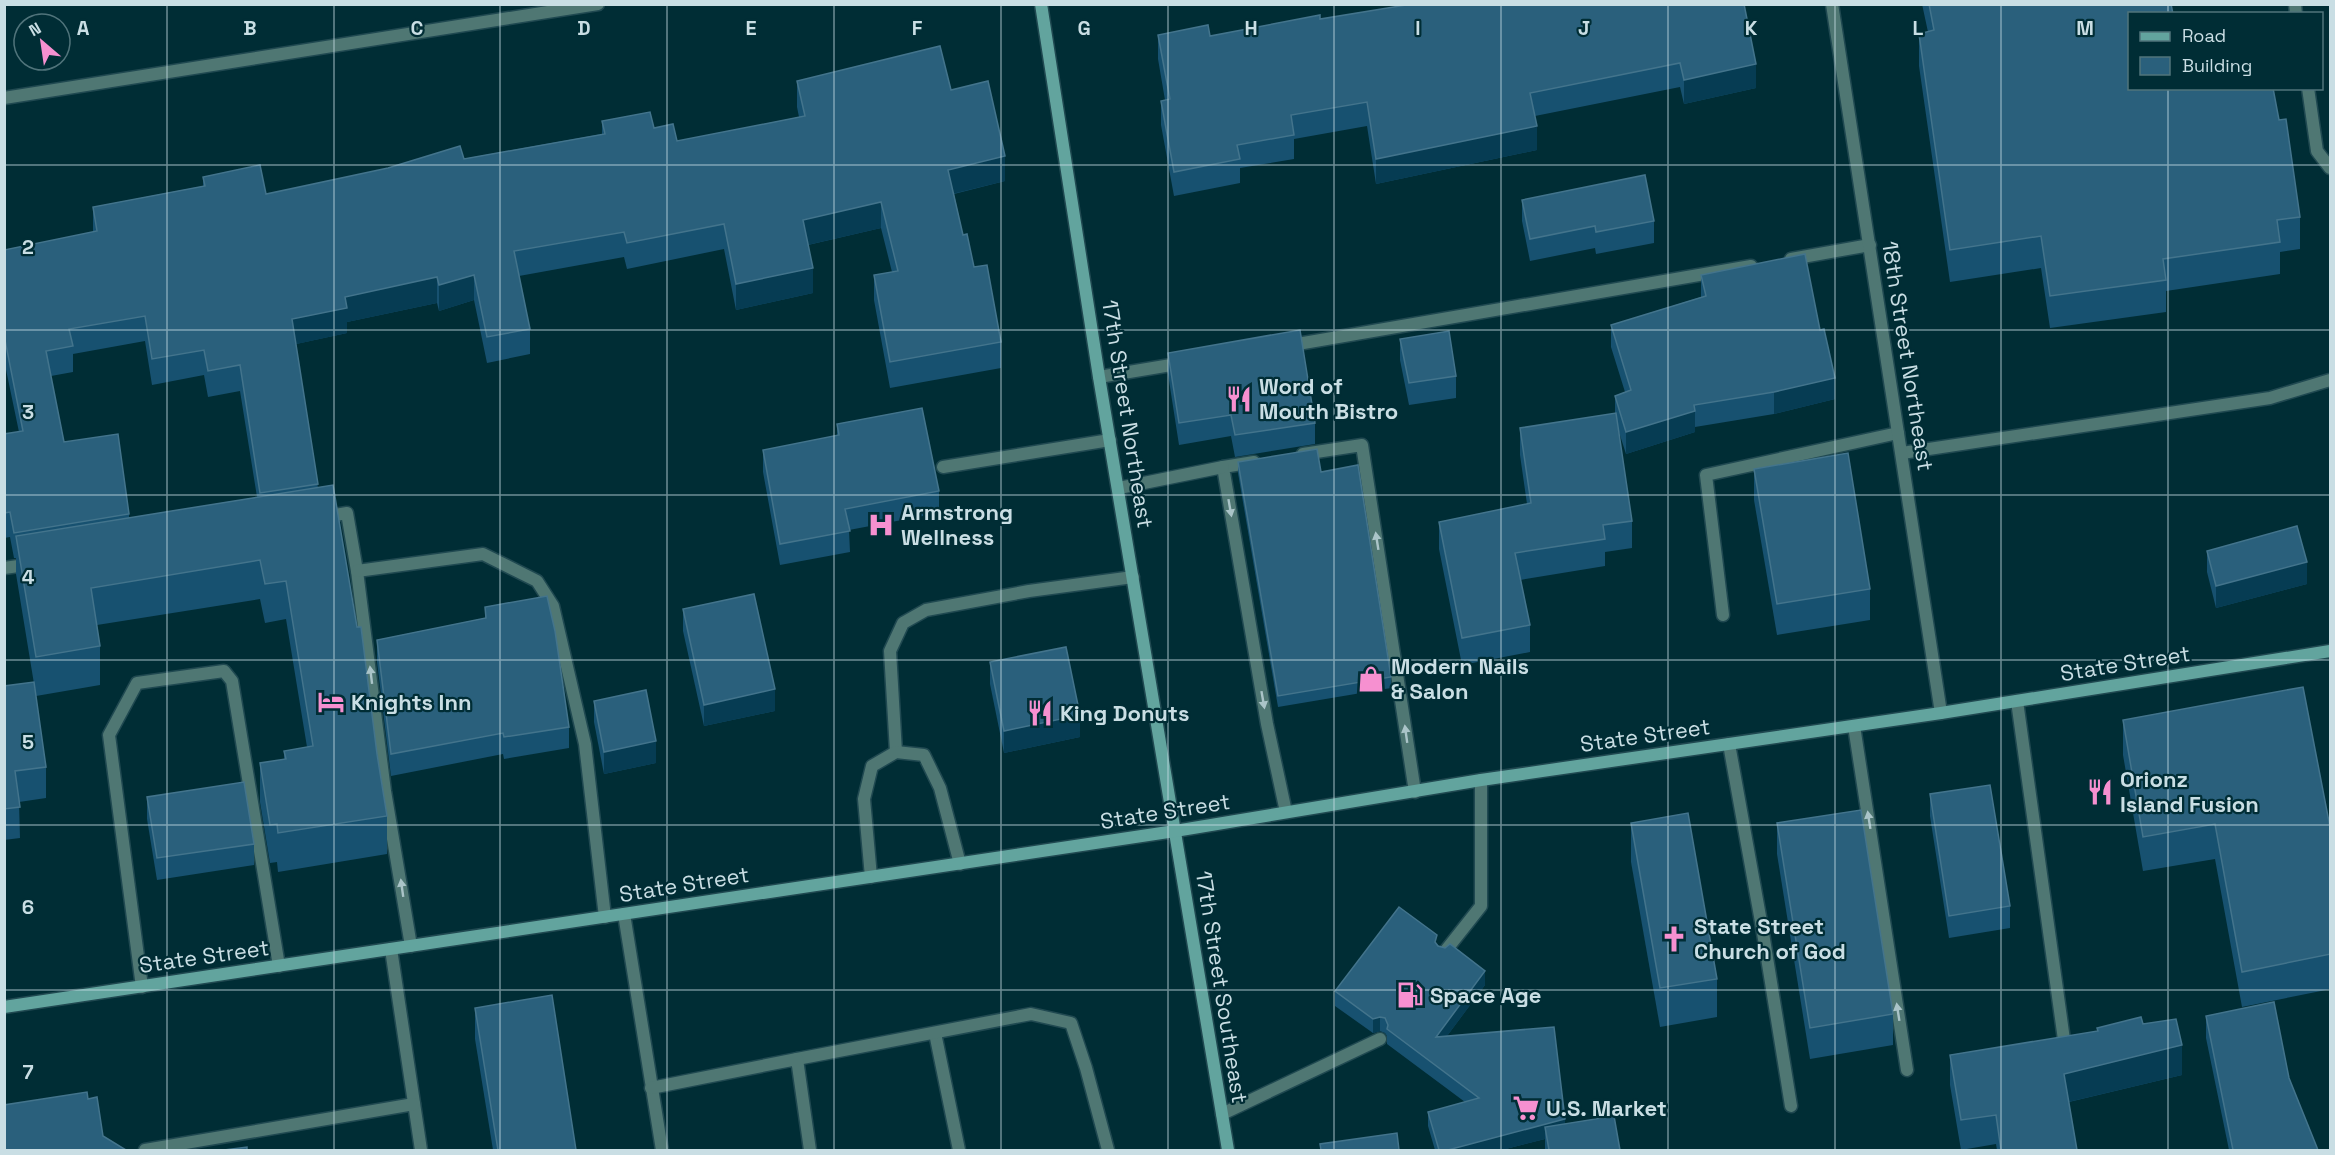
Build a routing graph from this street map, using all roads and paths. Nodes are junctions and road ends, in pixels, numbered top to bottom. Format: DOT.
graph roads {
  1 [pos="598,4"];
  2 [pos="1041,4"];
  3 [pos="1832,4"];
  4 [pos="2308,90"];
  5 [pos="4,98"];
  6 [pos="2331,168"];
  7 [pos="1870,245"];
  8 [pos="1272,348"];
  9 [pos="1192,361"];
  10 [pos="1099,377"];
  11 [pos="2331,380"];
  12 [pos="1898,433"];
  13 [pos="1110,440"];
  14 [pos="1902,453"];
  15 [pos="1293,456"];
  16 [pos="1269,460"];
  17 [pos="943,467"];
  18 [pos="1223,467"];
  19 [pos="1119,488"];
  20 [pos="312,519"];
  21 [pos="40,562"];
  22 [pos="4,568"];
  23 [pos="357,571"];
  24 [pos="1133,576"];
  25 [pos="1723,615"];
  26 [pos="2331,651"];
  27 [pos="2017,701"];
  28 [pos="1941,713"];
  29 [pos="1854,726"];
  30 [pos="1729,744"];
  31 [pos="896,752"];
  32 [pos="1481,780"];
  33 [pos="1414,792"];
  34 [pos="1286,812"];
  35 [pos="1175,831"];
  36 [pos="960,864"];
  37 [pos="871,877"];
  38 [pos="624,914"];
  39 [pos="605,917"];
  40 [pos="411,946"];
  41 [pos="391,949"];
  42 [pos="1443,954"];
  43 [pos="279,966"];
  44 [pos="142,987"];
  45 [pos="4,1007"];
  46 [pos="935,1033"];
  47 [pos="1380,1039"];
  48 [pos="2065,1047"];
  49 [pos="797,1059"];
  50 [pos="1907,1070"];
  51 [pos="651,1088"];
  52 [pos="414,1104"];
  53 [pos="1791,1106"];
  54 [pos="1222,1114"];
  55 [pos="145,1150"];
  56 [pos="421,1150"];
  57 [pos="662,1150"];
  58 [pos="810,1150"];
  59 [pos="959,1150"];
  60 [pos="1108,1150"];
  61 [pos="1228,1150"];
  1 -- 5 [label="street"];
  2 -- 10 [label="main road, 17th Street Northeast"];
  3 -- 7 [label="street, 18th Street Northeast"];
  4 -- 6 [label="street"];
  7 -- 8 [label="street"];
  7 -- 12 [label="street, 18th Street Northeast"];
  9 -- 10 [label="street"];
  10 -- 13 [label="main road, 17th Street Northeast"];
  11 -- 14 [label="street"];
  12 -- 14 [label="street, 18th Street Northeast"];
  12 -- 25 [label="street"];
  13 -- 17 [label="street"];
  13 -- 19 [label="main road, 17th Street Northeast"];
  14 -- 28 [label="street, 18th Street Northeast"];
  33 -- 15 [label="street, one-way"];
  16 -- 18 [label="street"];
  18 -- 19 [label="street"];
  18 -- 34 [label="street, one-way"];
  19 -- 24 [label="main road, 17th Street Northeast"];
  20 -- 23 [label="street"];
  21 -- 22 [label="street"];
  23 -- 39 [label="street"];
  40 -- 23 [label="street, one-way"];
  24 -- 31 [label="street"];
  24 -- 35 [label="main road, 17th Street Northeast"];
  26 -- 27 [label="main road, State Street"];
  27 -- 28 [label="main road, State Street"];
  27 -- 48 [label="street"];
  28 -- 29 [label="main road, State Street"];
  29 -- 30 [label="main road, State Street"];
  50 -- 29 [label="street, one-way"];
  30 -- 32 [label="main road, State Street"];
  30 -- 53 [label="street"];
  31 -- 36 [label="street"];
  31 -- 37 [label="street"];
  32 -- 33 [label="main road, State Street"];
  32 -- 42 [label="street"];
  33 -- 34 [label="main road, State Street"];
  34 -- 35 [label="main road, State Street"];
  35 -- 36 [label="main road, State Street"];
  35 -- 54 [label="main road, 17th Street Southeast"];
  36 -- 37 [label="main road, State Street"];
  37 -- 38 [label="main road, State Street"];
  38 -- 39 [label="main road, State Street"];
  38 -- 51 [label="street"];
  39 -- 40 [label="main road, State Street"];
  40 -- 41 [label="main road, State Street"];
  41 -- 43 [label="main road, State Street"];
  41 -- 52 [label="street"];
  43 -- 44 [label="main road, State Street"];
  43 -- 44 [label="street"];
  44 -- 45 [label="main road, State Street"];
  46 -- 49 [label="street"];
  46 -- 59 [label="street"];
  46 -- 60 [label="street"];
  47 -- 54 [label="street"];
  49 -- 51 [label="street"];
  49 -- 58 [label="street"];
  51 -- 57 [label="street"];
  52 -- 55 [label="street"];
  52 -- 56 [label="street"];
  54 -- 61 [label="main road, 17th Street Southeast"];
}
